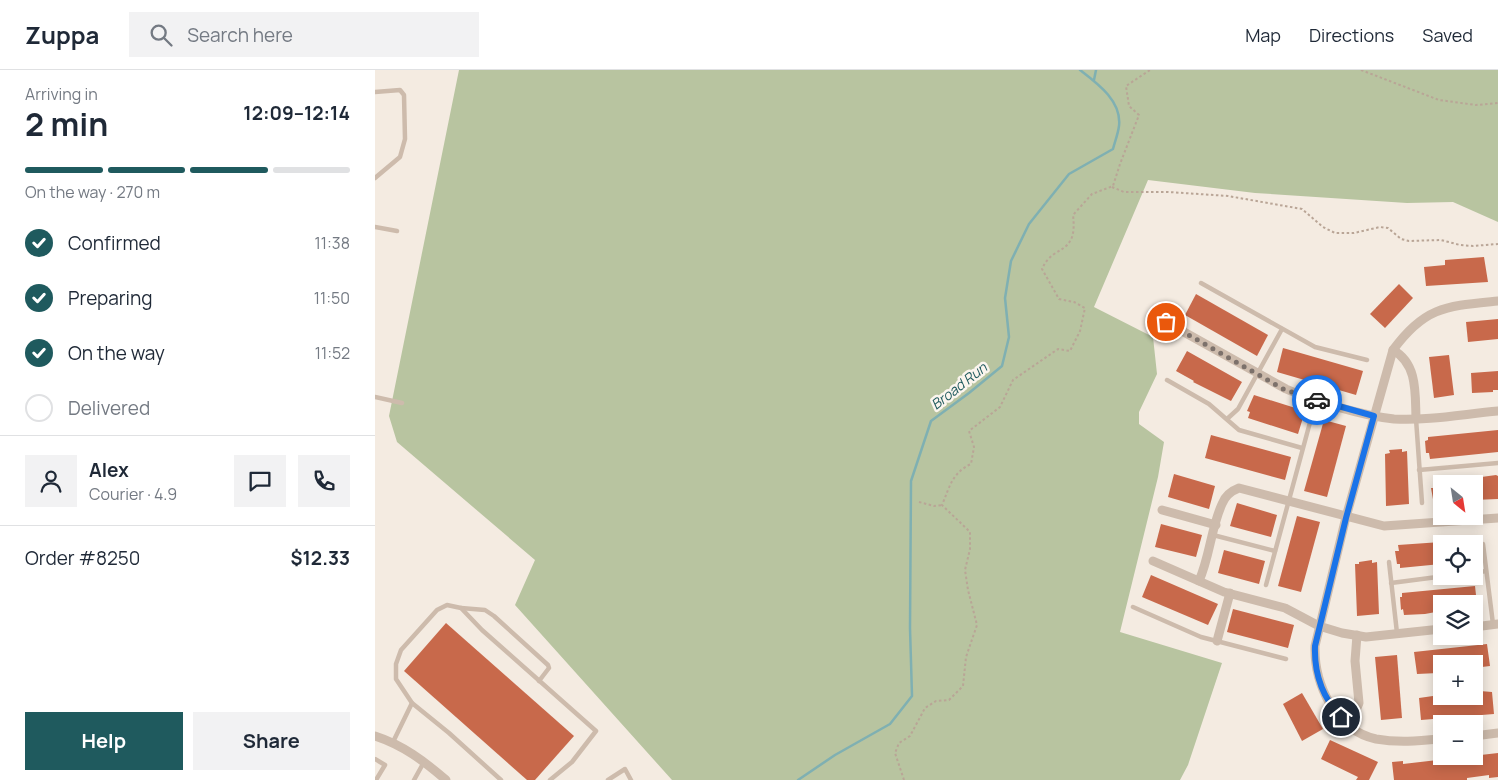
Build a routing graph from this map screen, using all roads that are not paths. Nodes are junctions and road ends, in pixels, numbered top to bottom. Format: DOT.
graph roads {
  1 [pos="375,92"];
  2 [pos="375,178"];
  3 [pos="375,227"];
  4 [pos="397,231"];
  5 [pos="1201,283"];
  6 [pos="1498,301"];
  7 [pos="1166,322"];
  8 [pos="1282,329"];
  9 [pos="1393,350"];
  10 [pos="1367,360"];
  11 [pos="1258,374"];
  12 [pos="1167,380"];
  13 [pos="375,397"];
  14 [pos="403,403"];
  15 [pos="1498,411"];
  16 [pos="1311,415"];
  17 [pos="1374,416"];
  18 [pos="1416,418"];
  19 [pos="1227,419"];
  20 [pos="1302,448"];
  21 [pos="1498,463"];
  22 [pos="1419,470"];
  23 [pos="1288,500"];
  24 [pos="1421,503"];
  25 [pos="1162,510"];
  26 [pos="1346,518"];
  27 [pos="1498,518"];
  28 [pos="1216,525"];
  29 [pos="1213,535"];
  30 [pos="1483,544"];
  31 [pos="1275,551"];
  32 [pos="1153,561"];
  33 [pos="1389,562"];
  34 [pos="1486,571"];
  35 [pos="1483,572"];
  36 [pos="1433,578"];
  37 [pos="1199,581"];
  38 [pos="1391,583"];
  39 [pos="1266,585"];
  40 [pos="1230,593"];
  41 [pos="1133,607"];
  42 [pos="461,608"];
  43 [pos="1495,625"];
  44 [pos="1319,626"];
  45 [pos="1433,630"];
  46 [pos="1397,633"];
  47 [pos="1357,635"];
  48 [pos="1217,641"];
  49 [pos="1286,659"];
  50 [pos="539,681"];
  51 [pos="412,704"];
  52 [pos="1349,727"];
  53 [pos="1498,733"];
  54 [pos="1483,735"];
  55 [pos="375,736"];
  56 [pos="1433,740"];
  57 [pos="393,742"];
  58 [pos="375,759"];
  59 [pos="424,761"];
  60 [pos="376,780"];
  61 [pos="414,780"];
  62 [pos="446,780"];
  63 [pos="501,780"];
  64 [pos="550,780"];
  65 [pos="607,780"];
  66 [pos="631,780"];
  1 -- 2 [label="lane"];
  3 -- 4 [label="lane"];
  5 -- 8 [label="lane"];
  6 -- 9 [label="street"];
  7 -- 11 [label="street"];
  8 -- 10 [label="lane"];
  8 -- 11 [label="lane"];
  9 -- 17 [label="street"];
  9 -- 18 [label="street"];
  11 -- 17 [label="street"];
  11 -- 19 [label="lane"];
  12 -- 19 [label="lane"];
  13 -- 14 [label="lane"];
  15 -- 18 [label="street"];
  16 -- 20 [label="lane"];
  17 -- 18 [label="street"];
  17 -- 26 [label="street"];
  18 -- 22 [label="lane"];
  19 -- 20 [label="lane"];
  20 -- 23 [label="lane"];
  21 -- 22 [label="lane"];
  22 -- 24 [label="lane"];
  23 -- 26 [label="street"];
  23 -- 28 [label="street"];
  23 -- 31 [label="lane"];
  25 -- 28 [label="street"];
  26 -- 27 [label="street"];
  26 -- 44 [label="street"];
  28 -- 29 [label="street"];
  29 -- 31 [label="lane"];
  29 -- 37 [label="street"];
  30 -- 34 [label="lane"];
  31 -- 39 [label="lane"];
  32 -- 37 [label="street"];
  33 -- 38 [label="lane"];
  34 -- 35 [label="lane"];
  34 -- 43 [label="lane"];
  36 -- 38 [label="lane"];
  37 -- 40 [label="street"];
  38 -- 46 [label="lane"];
  40 -- 44 [label="street"];
  40 -- 48 [label="street"];
  41 -- 48 [label="lane"];
  42 -- 50 [label="lane"];
  42 -- 50 [label="lane"];
  42 -- 51 [label="lane"];
  44 -- 47 [label="street"];
  44 -- 52 [label="street"];
  45 -- 46 [label="street"];
  46 -- 47 [label="street"];
  47 -- 52 [label="street"];
  48 -- 49 [label="lane"];
  50 -- 64 [label="lane"];
  51 -- 57 [label="lane"];
  51 -- 63 [label="lane"];
  52 -- 56 [label="street"];
  53 -- 54 [label="street"];
  55 -- 57 [label="street"];
  57 -- 59 [label="street"];
  58 -- 60 [label="lane"];
  59 -- 61 [label="lane"];
  59 -- 62 [label="street"];
  65 -- 66 [label="lane"];
}
